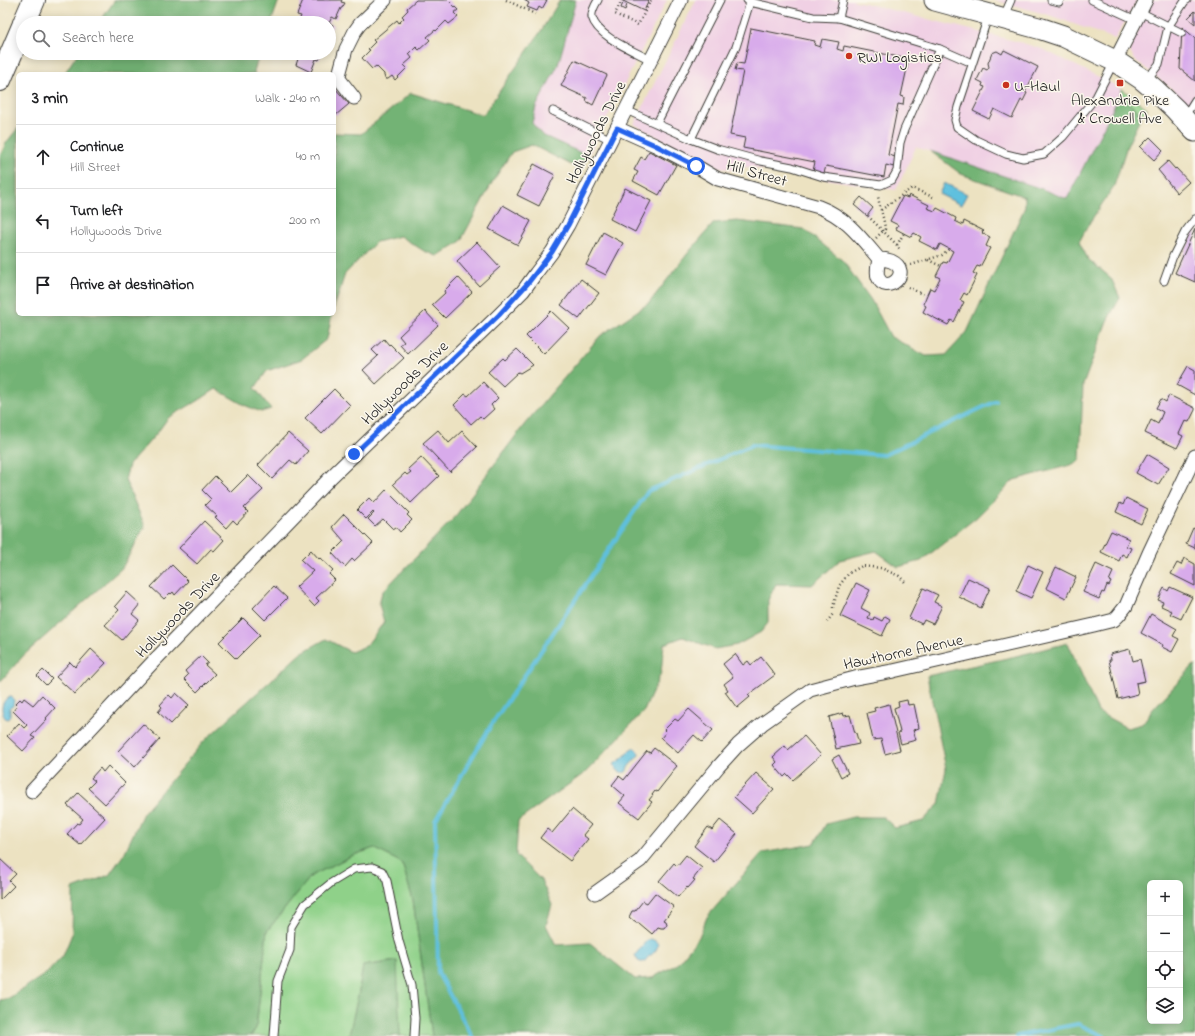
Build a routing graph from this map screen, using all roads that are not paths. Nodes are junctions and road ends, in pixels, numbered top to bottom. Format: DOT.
graph roads {
  1 [pos="34,0"];
  2 [pos="384,0"];
  3 [pos="598,0"];
  4 [pos="681,0"];
  5 [pos="720,0"];
  6 [pos="843,0"];
  7 [pos="1051,0"];
  8 [pos="1060,0"];
  9 [pos="1092,0"];
  10 [pos="1146,0"];
  11 [pos="1187,0"];
  12 [pos="749,1"];
  13 [pos="941,1"];
  14 [pos="1001,11"];
  15 [pos="27,16"];
  16 [pos="1138,16"];
  17 [pos="839,18"];
  18 [pos="1168,28"];
  19 [pos="1182,33"];
  20 [pos="16,42"];
  21 [pos="940,49"];
  22 [pos="651,60"];
  23 [pos="1115,61"];
  24 [pos="972,63"];
  25 [pos="0,80"];
  26 [pos="1146,81"];
  27 [pos="354,98"];
  28 [pos="1195,100"];
  29 [pos="626,110"];
  30 [pos="553,111"];
  31 [pos="657,123"];
  32 [pos="1189,125"];
  33 [pos="617,128"];
  34 [pos="691,139"];
  35 [pos="611,140"];
  36 [pos="1195,219"];
  37 [pos="879,258"];
  38 [pos="1164,281"];
  39 [pos="1195,456"];
  40 [pos="32,792"];
  41 [pos="595,892"];
  42 [pos="274,1036"];
  43 [pos="414,1036"];
  1 -- 15 [label="highway"];
  2 -- 27 [label="street"];
  3 -- 22 [label="lane"];
  4 -- 22 [label="street, Hollywoods Drive"];
  5 -- 31 [label="lane"];
  6 -- 17 [label="lane"];
  7 -- 8 [label="lane"];
  9 -- 16 [label="lane"];
  10 -- 16 [label="street"];
  11 -- 18 [label="lane"];
  12 -- 17 [label="lane"];
  12 -- 34 [label="lane"];
  13 -- 14 [label="main road"];
  14 -- 23 [label="main road"];
  14 -- 24 [label="lane"];
  16 -- 18 [label="lane"];
  16 -- 23 [label="street"];
  17 -- 21 [label="lane"];
  18 -- 19 [label="lane"];
  18 -- 26 [label="lane"];
  20 -- 25 [label="highway"];
  21 -- 24 [label="lane"];
  21 -- 34 [label="lane"];
  22 -- 29 [label="street, Hollywoods Drive"];
  23 -- 24 [label="lane"];
  23 -- 26 [label="main road"];
  26 -- 32 [label="main road"];
  28 -- 32 [label="lane"];
  29 -- 31 [label="lane"];
  29 -- 33 [label="street, Hollywoods Drive"];
  30 -- 35 [label="lane"];
  31 -- 34 [label="lane"];
  33 -- 35 [label="street, Hollywoods Drive"];
  33 -- 37 [label="street, Hill Street"];
  35 -- 40 [label="street, Hollywoods Drive"];
  36 -- 38 [label="lane"];
  39 -- 41 [label="street, Hawthorne Avenue"];
  42 -- 43 [label="lane"];
}
